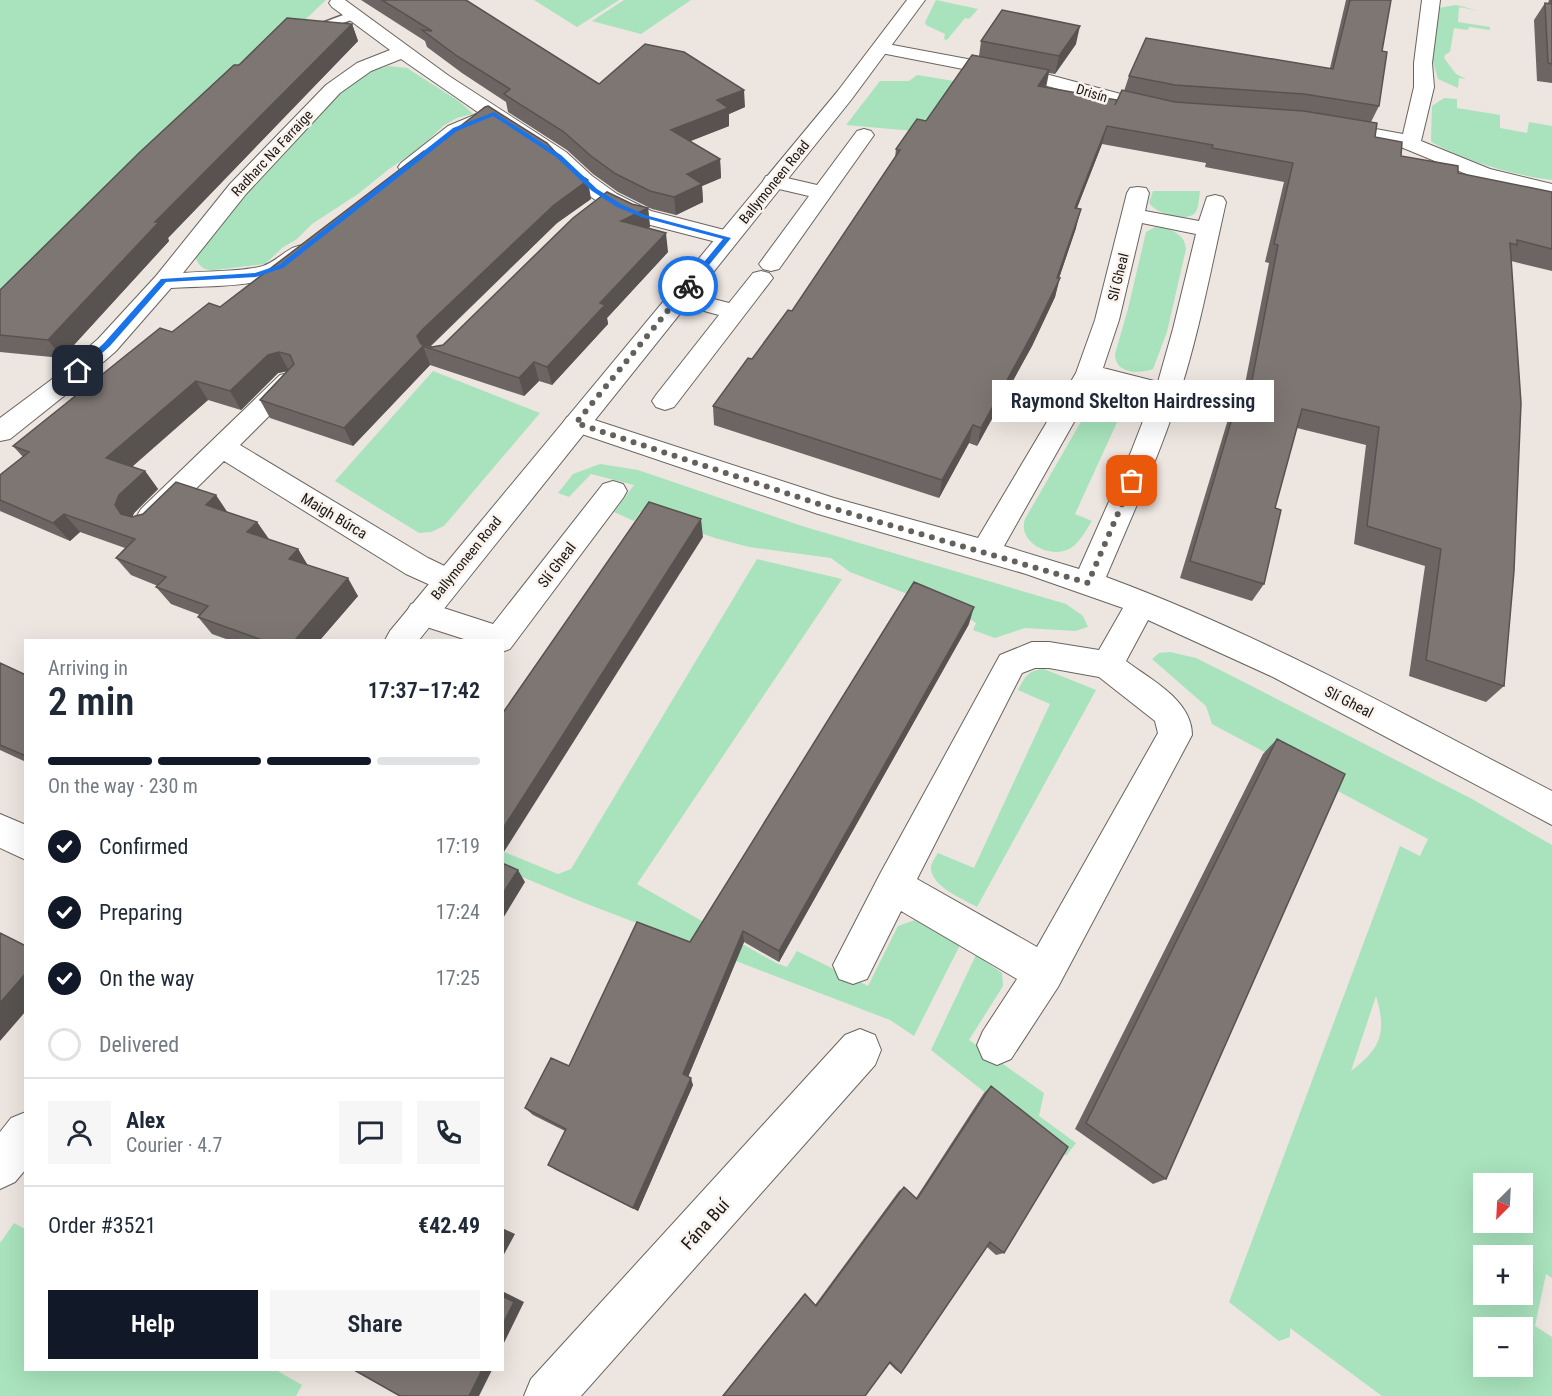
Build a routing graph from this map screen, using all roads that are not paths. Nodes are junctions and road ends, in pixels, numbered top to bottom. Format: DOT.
graph roads {
  1 [pos="916,0"];
  2 [pos="1431,0"];
  3 [pos="338,3"];
  4 [pos="354,15"];
  5 [pos="320,26"];
  6 [pos="882,48"];
  7 [pos="402,52"];
  8 [pos="1169,112"];
  9 [pos="494,114"];
  10 [pos="1316,124"];
  11 [pos="864,135"];
  12 [pos="1410,144"];
  13 [pos="390,181"];
  14 [pos="774,182"];
  15 [pos="1552,190"];
  16 [pos="821,192"];
  17 [pos="609,199"];
  18 [pos="1215,202"];
  19 [pos="589,213"];
  20 [pos="1208,230"];
  21 [pos="728,238"];
  22 [pos="316,240"];
  23 [pos="164,280"];
  24 [pos="679,297"];
  25 [pos="735,312"];
  26 [pos="1089,373"];
  27 [pos="289,381"];
  28 [pos="1167,393"];
  29 [pos="665,401"];
  30 [pos="576,423"];
  31 [pos="0,432"];
  32 [pos="223,448"];
  33 [pos="613,491"];
  34 [pos="146,522"];
  35 [pos="986,551"];
  36 [pos="448,581"];
  37 [pos="1088,583"];
  38 [pos="1142,603"];
  39 [pos="422,613"];
  40 [pos="402,639"];
  41 [pos="497,639"];
  42 [pos="501,639"];
  43 [pos="1107,665"];
  44 [pos="1552,809"];
  45 [pos="0,830"];
  46 [pos="24,842"];
  47 [pos="893,886"];
  48 [pos="853,965"];
  49 [pos="1044,973"];
  50 [pos="997,1046"];
  51 [pos="860,1050"];
  52 [pos="24,1136"];
  53 [pos="0,1167"];
  54 [pos="548,1396"];
  1 -- 6 [label="street, Ballymoneen Road"];
  2 -- 12 [label="street"];
  3 -- 4 [label="street"];
  4 -- 5 [label="lane"];
  4 -- 7 [label="street"];
  6 -- 8 [label="street, Drisín"];
  6 -- 14 [label="street, Ballymoneen Road"];
  7 -- 9 [label="street"];
  7 -- 23 [label="street, Radharc Na Farraige"];
  9 -- 13 [label="street"];
  9 -- 17 [label="street"];
  10 -- 12 [label="street"];
  11 -- 16 [label="street"];
  12 -- 15 [label="street"];
  14 -- 16 [label="street"];
  14 -- 21 [label="street, Ballymoneen Road"];
  16 -- 25 [label="street"];
  17 -- 19 [label="street"];
  17 -- 21 [label="street"];
  18 -- 20 [label="street"];
  20 -- 26 [label="street, Slí Gheal"];
  20 -- 28 [label="street"];
  21 -- 24 [label="street, Ballymoneen Road"];
  22 -- 23 [label="street"];
  23 -- 31 [label="street, Radharc Na Farraige"];
  24 -- 25 [label="street"];
  24 -- 30 [label="street, Ballymoneen Road"];
  25 -- 29 [label="street"];
  26 -- 28 [label="street"];
  26 -- 35 [label="street, Slí Gheal"];
  27 -- 32 [label="street"];
  28 -- 37 [label="street"];
  30 -- 35 [label="street, Slí Gheal"];
  30 -- 36 [label="street, Ballymoneen Road"];
  32 -- 34 [label="street"];
  32 -- 36 [label="street, Maigh Búrca"];
  33 -- 42 [label="street, Slí Gheal"];
  35 -- 37 [label="street, Slí Gheal"];
  36 -- 39 [label="street, Ballymoneen Road"];
  37 -- 38 [label="street, Slí Gheal"];
  38 -- 43 [label="street"];
  38 -- 44 [label="street, Slí Gheal"];
  39 -- 40 [label="street, Ballymoneen Road"];
  39 -- 41 [label="street, Slí Gheal"];
  43 -- 47 [label="street"];
  43 -- 49 [label="street"];
  45 -- 46 [label="street"];
  47 -- 48 [label="street"];
  47 -- 49 [label="street"];
  49 -- 50 [label="street"];
  51 -- 54 [label="street, Fána Buí"];
  52 -- 53 [label="street"];
}
